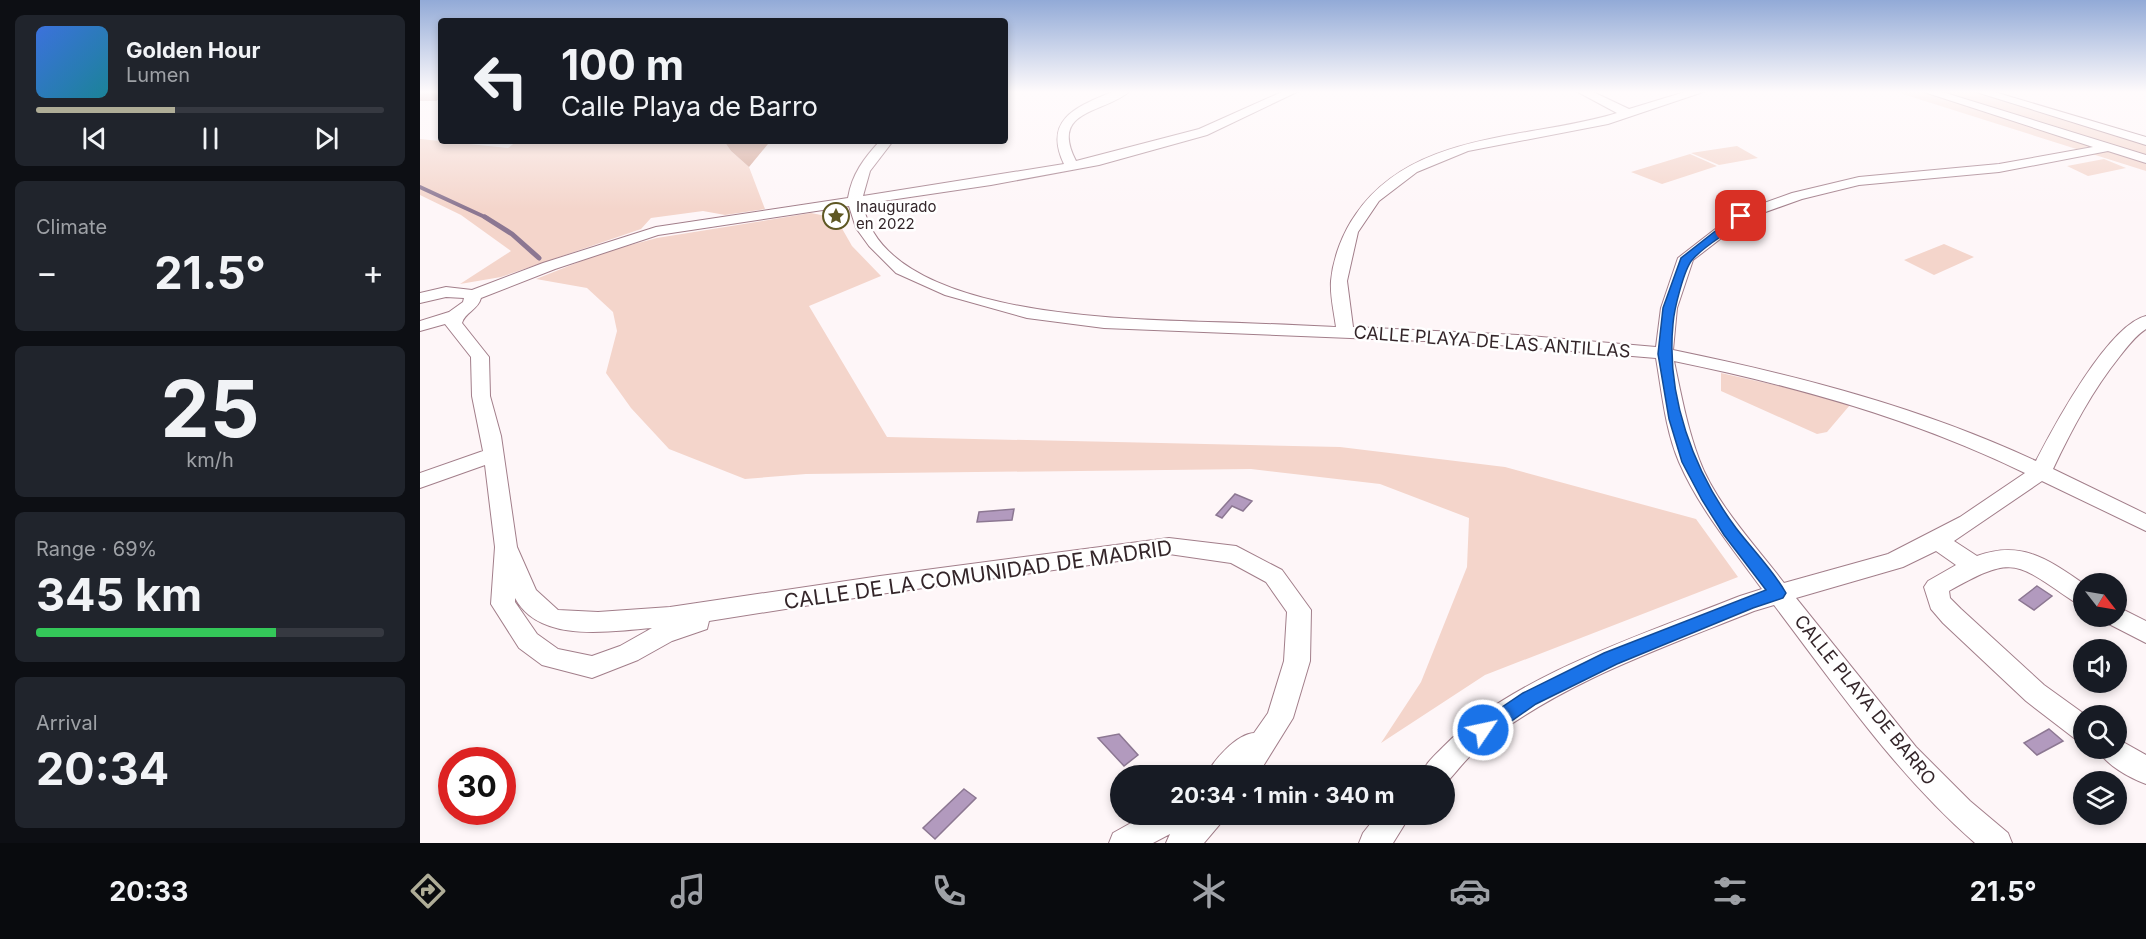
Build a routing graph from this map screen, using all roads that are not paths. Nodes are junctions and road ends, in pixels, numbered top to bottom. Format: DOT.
graph roads {
  1 [pos="1062,130"];
  2 [pos="1207,130"];
  3 [pos="1558,130"];
  4 [pos="2054,130"];
  5 [pos="2111,130"];
  6 [pos="2120,133"];
  7 [pos="2144,139"];
  8 [pos="884,144"];
  9 [pos="2104,146"];
  10 [pos="2146,152"];
  11 [pos="2128,153"];
  12 [pos="2146,159"];
  13 [pos="1072,166"];
  14 [pos="854,201"];
  15 [pos="424,292"];
  16 [pos="473,295"];
  17 [pos="455,316"];
  18 [pos="2146,321"];
  19 [pos="420,326"];
  20 [pos="1345,333"];
  21 [pos="1664,354"];
  22 [pos="492,455"];
  23 [pos="2042,471"];
  24 [pos="420,481"];
  25 [pos="2146,523"];
  26 [pos="1937,541"];
  27 [pos="506,547"];
  28 [pos="1976,567"];
  29 [pos="2073,589"];
  30 [pos="1778,593"];
  31 [pos="740,607"];
  32 [pos="2127,622"];
  33 [pos="2146,633"];
  34 [pos="1280,718"];
  35 [pos="2073,721"];
  36 [pos="2127,759"];
  37 [pos="1231,765"];
  38 [pos="1248,765"];
  39 [pos="1444,765"];
  40 [pos="2146,771"];
  41 [pos="1157,825"];
  42 [pos="1201,825"];
  43 [pos="1388,825"];
  44 [pos="1124,843"];
  45 [pos="1181,843"];
  46 [pos="1374,843"];
  47 [pos="1997,843"];
  1 -- 13 [label="street"];
  2 -- 13 [label="street"];
  3 -- 20 [label="street"];
  4 -- 9 [label="street"];
  5 -- 6 [label="street"];
  6 -- 7 [label="street"];
  6 -- 9 [label="street, CALLE PLAYA DE BARRO"];
  8 -- 14 [label="street"];
  9 -- 11 [label="street"];
  9 -- 21 [label="street, CALLE PLAYA DE BARRO"];
  10 -- 11 [label="street"];
  11 -- 12 [label="street"];
  13 -- 14 [label="street"];
  14 -- 16 [label="street"];
  14 -- 20 [label="street, CALLE PLAYA DE LAS ANTILLAS"];
  15 -- 16 [label="street"];
  16 -- 17 [label="street"];
  17 -- 19 [label="street"];
  17 -- 22 [label="street, CALLE DE LA COMUNIDAD DE MADRID"];
  18 -- 23 [label="street"];
  20 -- 21 [label="street, CALLE PLAYA DE LAS ANTILLAS"];
  21 -- 23 [label="street, CALLE PLAYA DE LAS ANTILLAS"];
  21 -- 30 [label="street, CALLE PLAYA DE BARRO"];
  22 -- 24 [label="street"];
  22 -- 27 [label="street, CALLE DE LA COMUNIDAD DE MADRID"];
  23 -- 25 [label="street, CALLE PLAYA DE LAS ANTILLAS"];
  23 -- 26 [label="street"];
  26 -- 28 [label="street"];
  26 -- 30 [label="street"];
  27 -- 31 [label="street, CALLE DE LA COMUNIDAD DE MADRID"];
  27 -- 31 [label="street, CALLE DE LA COMUNIDAD DE MADRID"];
  28 -- 29 [label="street"];
  28 -- 35 [label="street"];
  30 -- 39 [label="street"];
  30 -- 47 [label="street, CALLE PLAYA DE BARRO"];
  31 -- 34 [label="street, CALLE DE LA COMUNIDAD DE MADRID"];
  32 -- 33 [label="street"];
  34 -- 37 [label="street, CALLE DE LA COMUNIDAD DE MADRID"];
  34 -- 38 [label="street, CALLE DE LA COMUNIDAD DE MADRID"];
  36 -- 40 [label="street"];
  41 -- 44 [label="street"];
  42 -- 45 [label="street"];
  43 -- 46 [label="street"];
}
